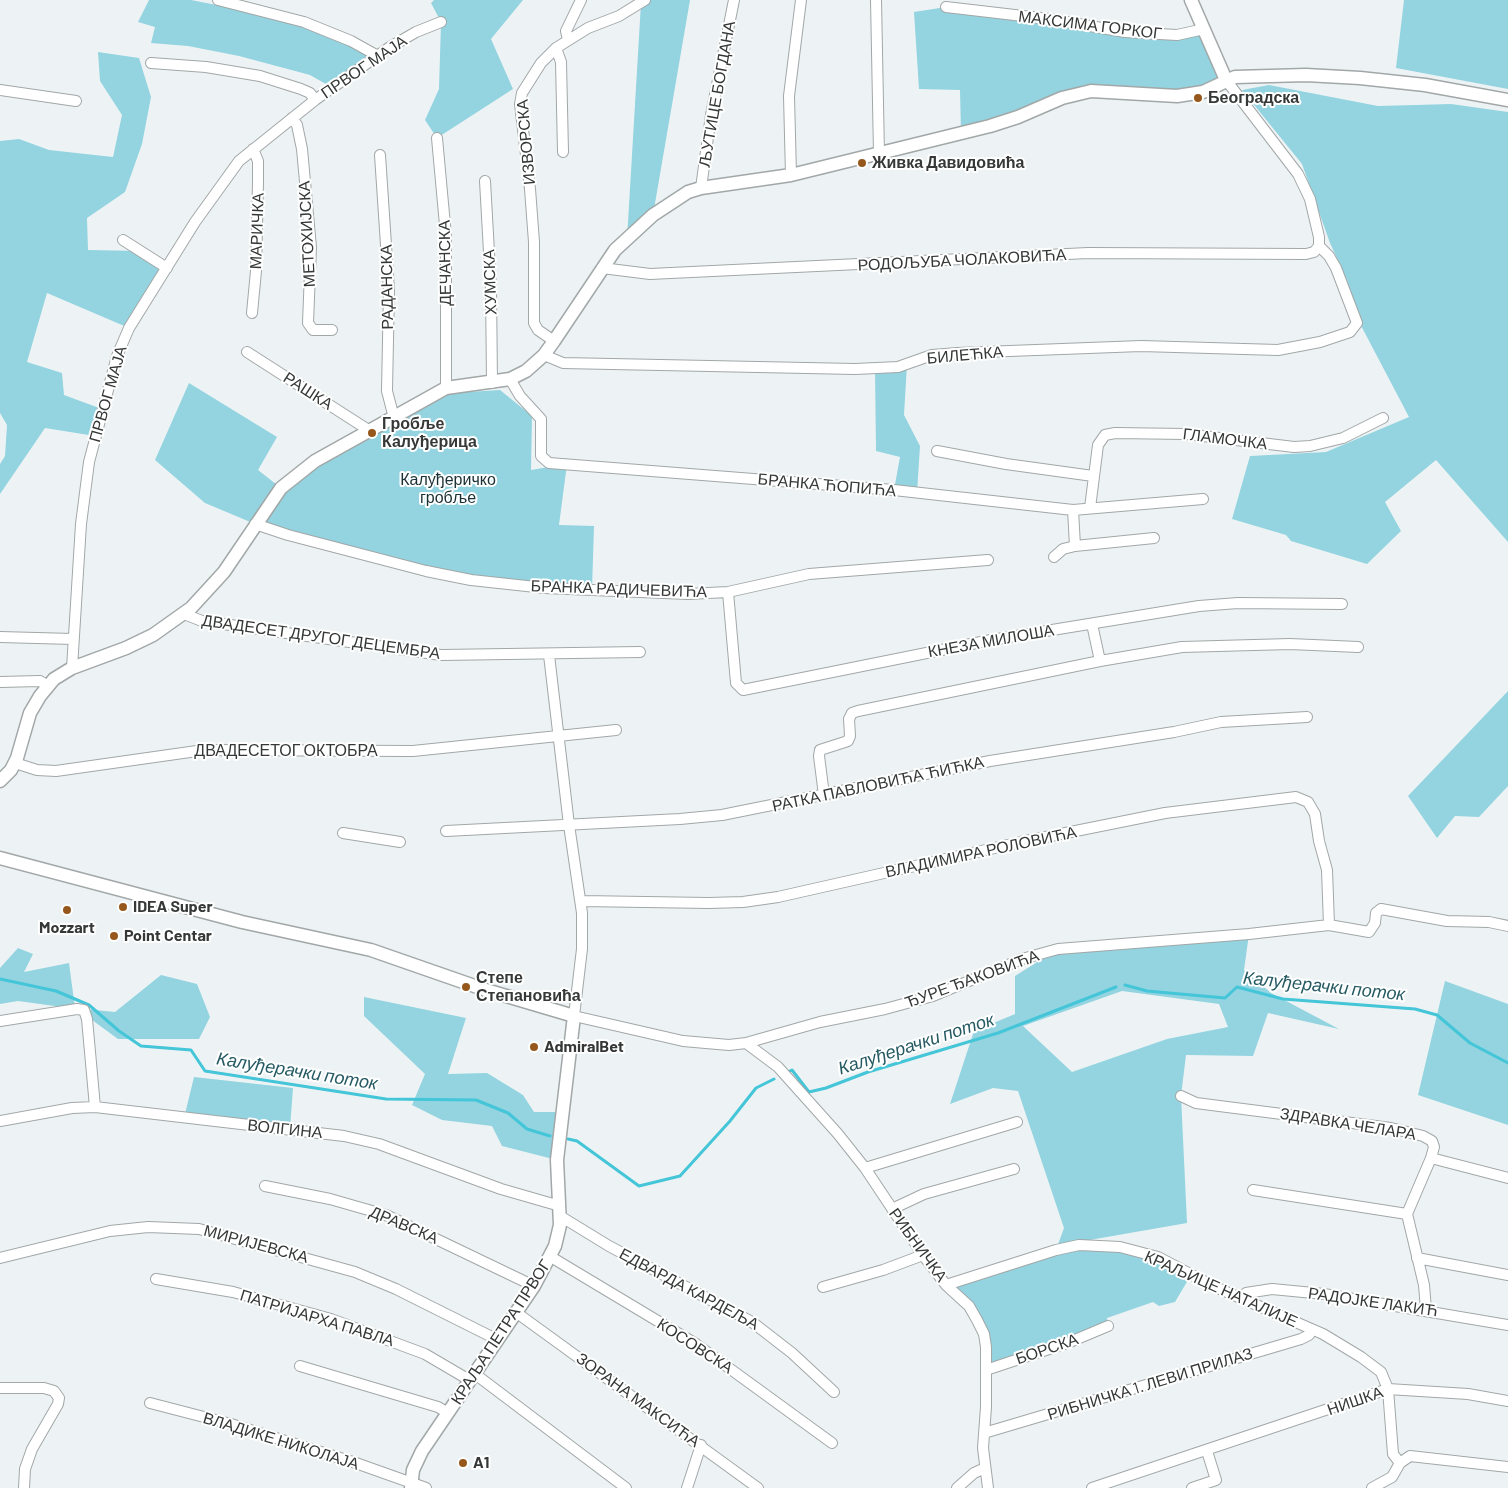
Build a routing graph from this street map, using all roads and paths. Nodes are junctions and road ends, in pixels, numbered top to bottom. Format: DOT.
graph roads {
  1 [pos="218,0"];
  2 [pos="582,0"];
  3 [pos="645,0"];
  4 [pos="734,0"];
  5 [pos="801,0"];
  6 [pos="876,0"];
  7 [pos="1191,0"];
  8 [pos="946,7"];
  9 [pos="440,22"];
  10 [pos="1204,29"];
  11 [pos="568,40"];
  12 [pos="556,48"];
  13 [pos="378,56"];
  14 [pos="151,63"];
  15 [pos="1226,80"];
  16 [pos="0,90"];
  17 [pos="315,100"];
  18 [pos="1508,100"];
  19 [pos="76,101"];
  20 [pos="292,118"];
  21 [pos="437,138"];
  22 [pos="253,149"];
  23 [pos="563,152"];
  24 [pos="878,154"];
  25 [pos="380,155"];
  26 [pos="791,175"];
  27 [pos="486,180"];
  28 [pos="701,188"];
  29 [pos="123,240"];
  30 [pos="1319,246"];
  31 [pos="167,268"];
  32 [pos="602,268"];
  33 [pos="252,313"];
  34 [pos="332,330"];
  35 [pos="554,341"];
  36 [pos="247,352"];
  37 [pos="544,355"];
  38 [pos="510,379"];
  39 [pos="492,383"];
  40 [pos="446,388"];
  41 [pos="394,418"];
  42 [pos="1384,418"];
  43 [pos="370,430"];
  44 [pos="937,451"];
  45 [pos="1092,476"];
  46 [pos="1203,499"];
  47 [pos="1090,508"];
  48 [pos="1073,510"];
  49 [pos="255,524"];
  50 [pos="1154,538"];
  51 [pos="1075,546"];
  52 [pos="1054,557"];
  53 [pos="988,560"];
  54 [pos="728,592"];
  55 [pos="1342,604"];
  56 [pos="184,614"];
  57 [pos="1092,624"];
  58 [pos="0,637"];
  59 [pos="73,639"];
  60 [pos="1358,647"];
  61 [pos="640,652"];
  62 [pos="549,655"];
  63 [pos="1100,661"];
  64 [pos="72,668"];
  65 [pos="0,682"];
  66 [pos="48,686"];
  67 [pos="1307,717"];
  68 [pos="616,730"];
  69 [pos="560,736"];
  70 [pos="15,763"];
  71 [pos="0,781"];
  72 [pos="824,795"];
  73 [pos="569,825"];
  74 [pos="446,830"];
  75 [pos="343,833"];
  76 [pos="400,842"];
  77 [pos="0,858"];
  78 [pos="580,901"];
  79 [pos="1329,925"];
  80 [pos="1508,926"];
  81 [pos="574,1016"];
  82 [pos="0,1021"];
  83 [pos="746,1042"];
  84 [pos="1181,1096"];
  85 [pos="95,1107"];
  86 [pos="0,1121"];
  87 [pos="1017,1122"];
  88 [pos="1431,1158"];
  89 [pos="865,1168"];
  90 [pos="1014,1169"];
  91 [pos="1508,1178"];
  92 [pos="265,1186"];
  93 [pos="1253,1190"];
  94 [pos="892,1209"];
  95 [pos="560,1211"];
  96 [pos="1407,1214"];
  97 [pos="923,1255"];
  98 [pos="551,1257"];
  99 [pos="0,1258"];
  100 [pos="1417,1258"];
  101 [pos="1508,1275"];
  102 [pos="156,1279"];
  103 [pos="946,1284"];
  104 [pos="534,1286"];
  105 [pos="823,1287"];
  106 [pos="1240,1298"];
  107 [pos="1426,1309"];
  108 [pos="517,1313"];
  109 [pos="1508,1325"];
  110 [pos="1108,1326"];
  111 [pos="1312,1330"];
  112 [pos="498,1340"];
  113 [pos="300,1366"];
  114 [pos="986,1370"];
  115 [pos="473,1378"];
  116 [pos="0,1388"];
  117 [pos="1388,1389"];
  118 [pos="834,1392"];
  119 [pos="1508,1401"];
  120 [pos="150,1403"];
  121 [pos="448,1413"];
  122 [pos="984,1433"];
  123 [pos="832,1443"];
  124 [pos="701,1446"];
  125 [pos="1207,1451"];
  126 [pos="1400,1462"];
  127 [pos="1508,1467"];
  128 [pos="985,1468"];
  129 [pos="411,1484"];
  130 [pos="24,1488"];
  131 [pos="426,1488"];
  132 [pos="626,1488"];
  133 [pos="687,1488"];
  134 [pos="758,1488"];
  135 [pos="957,1488"];
  136 [pos="988,1488"];
  137 [pos="1092,1488"];
  138 [pos="1192,1488"];
  139 [pos="1372,1488"];
  1 -- 13 [label="street"];
  2 -- 11 [label="street"];
  3 -- 11 [label="street, ИЗВОРСКА"];
  4 -- 28 [label="street, ЉУТИЦЕ БОГДАНА"];
  5 -- 26 [label="street"];
  6 -- 24 [label="street"];
  7 -- 10 [label="street"];
  8 -- 10 [label="street, МАКСИМА ГОРКОГ"];
  9 -- 13 [label="street, ПРВОГ МАЈА"];
  10 -- 15 [label="street"];
  11 -- 12 [label="street, ИЗВОРСКА"];
  12 -- 23 [label="street"];
  12 -- 35 [label="street, ИЗВОРСКА"];
  13 -- 17 [label="street, ПРВОГ МАЈА"];
  14 -- 17 [label="street, ПРВОГ МАЈА"];
  15 -- 18 [label="street"];
  15 -- 24 [label="street"];
  15 -- 30 [label="street"];
  16 -- 19 [label="street"];
  17 -- 20 [label="street, ПРВОГ МАЈА"];
  20 -- 22 [label="street, ПРВОГ МАЈА"];
  20 -- 34 [label="street, МЕТОХИЈСКА"];
  21 -- 40 [label="street, ДЕЧАНСКА"];
  22 -- 31 [label="street, ПРВОГ МАЈА"];
  22 -- 33 [label="street, МАРИЧКА"];
  24 -- 26 [label="street"];
  25 -- 41 [label="street, РАДАНСКА"];
  26 -- 28 [label="street"];
  27 -- 39 [label="street, ХУМСКА"];
  28 -- 32 [label="street"];
  29 -- 31 [label="street"];
  30 -- 32 [label="street, РОДОЉУБА ЧОЛАКОВИЋА"];
  30 -- 37 [label="street, БИЛЕЋКА"];
  31 -- 59 [label="street, ПРВОГ МАЈА"];
  32 -- 35 [label="street"];
  35 -- 37 [label="street"];
  36 -- 43 [label="street, РАШКА"];
  37 -- 38 [label="street"];
  38 -- 39 [label="street"];
  38 -- 48 [label="street, БРАНКА ЋОПИЋА"];
  39 -- 40 [label="street"];
  40 -- 41 [label="street"];
  41 -- 43 [label="street"];
  42 -- 45 [label="street, ГЛАМОЧКА"];
  43 -- 49 [label="street"];
  44 -- 45 [label="street"];
  45 -- 47 [label="street, ГЛАМОЧКА"];
  46 -- 47 [label="street, БРАНКА ЋОПИЋА"];
  47 -- 48 [label="street, БРАНКА ЋОПИЋА"];
  48 -- 51 [label="street"];
  49 -- 54 [label="street, БРАНКА РАДИЧЕВИЋА"];
  49 -- 56 [label="street"];
  50 -- 51 [label="street"];
  51 -- 52 [label="street"];
  53 -- 54 [label="street, БРАНКА РАДИЧЕВИЋА"];
  54 -- 57 [label="street, КНЕЗА МИЛОША"];
  55 -- 57 [label="street, КНЕЗА МИЛОША"];
  56 -- 62 [label="street, ДВАДЕСЕТ ДРУГОГ ДЕЦЕМБРА"];
  56 -- 64 [label="street"];
  57 -- 63 [label="street"];
  58 -- 59 [label="street"];
  59 -- 64 [label="street, ПРВОГ МАЈА"];
  60 -- 63 [label="street"];
  61 -- 62 [label="street, ДВАДЕСЕТ ДРУГОГ ДЕЦЕМБРА"];
  62 -- 69 [label="street"];
  63 -- 72 [label="street"];
  64 -- 66 [label="street"];
  65 -- 66 [label="street"];
  66 -- 70 [label="street"];
  67 -- 72 [label="street, РАТКА ПАВЛОВИЋА ЋИЋКА"];
  68 -- 69 [label="street, ДВАДЕСЕТОГ ОКТОБРА"];
  69 -- 70 [label="street, ДВАДЕСЕТОГ ОКТОБРА"];
  69 -- 73 [label="street"];
  70 -- 71 [label="street"];
  72 -- 73 [label="street, РАТКА ПАВЛОВИЋА ЋИЋКА"];
  73 -- 74 [label="street, РАТКА ПАВЛОВИЋА ЋИЋКА"];
  73 -- 78 [label="street"];
  75 -- 76 [label="street"];
  77 -- 81 [label="street"];
  78 -- 79 [label="street, ВЛАДИМИРА РОЛОВИЋА"];
  78 -- 81 [label="street"];
  79 -- 80 [label="street, ЂУРЕ ЂАКОВИЋА"];
  79 -- 83 [label="street, ЂУРЕ ЂАКОВИЋА"];
  81 -- 83 [label="street, ЂУРЕ ЂАКОВИЋА"];
  81 -- 95 [label="street, КРАЉА ПЕТРА ПРВОГ"];
  82 -- 85 [label="street"];
  83 -- 89 [label="street, РИБНИЧКА"];
  84 -- 88 [label="street, ЗДРАВКА ЧЕЛАРА"];
  85 -- 86 [label="street, ВОЛГИНА"];
  85 -- 95 [label="street, ВОЛГИНА"];
  87 -- 89 [label="street"];
  88 -- 91 [label="street, ЗДРАВКА ЧЕЛАРА"];
  88 -- 96 [label="street"];
  89 -- 94 [label="street, РИБНИЧКА"];
  90 -- 94 [label="street"];
  92 -- 104 [label="street, ДРАВСКА"];
  93 -- 96 [label="street"];
  94 -- 97 [label="street, РИБНИЧКА"];
  95 -- 98 [label="street, КРАЉА ПЕТРА ПРВОГ"];
  95 -- 118 [label="street, ЕДВАРДА КАРДЕЉА"];
  96 -- 100 [label="street"];
  97 -- 103 [label="street, РИБНИЧКА"];
  97 -- 105 [label="street"];
  98 -- 104 [label="street, КРАЉА ПЕТРА ПРВОГ"];
  98 -- 123 [label="street, КОСОВСКА"];
  99 -- 112 [label="street, МИРИЈЕВСКА"];
  100 -- 101 [label="street"];
  100 -- 107 [label="street"];
  102 -- 115 [label="street, ПАТРИЈАРХА ПАВЛА"];
  103 -- 106 [label="street, КРАЉИЦЕ НАТАЛИЈЕ"];
  103 -- 114 [label="street, РИБНИЧКА"];
  104 -- 108 [label="street, КРАЉА ПЕТРА ПРВОГ"];
  106 -- 107 [label="street, РАДОЈКЕ ЛАКИЋ"];
  106 -- 111 [label="street, КРАЉИЦЕ НАТАЛИЈЕ"];
  107 -- 109 [label="street, РАДОЈКЕ ЛАКИЋ"];
  108 -- 112 [label="street, КРАЉА ПЕТРА ПРВОГ"];
  108 -- 124 [label="street, ЗОРАНА МАКСИЋА"];
  110 -- 114 [label="street, БОРСКА"];
  111 -- 117 [label="street, КРАЉИЦЕ НАТАЛИЈЕ"];
  111 -- 122 [label="street, РИБНИЧКА 1. ЛЕВИ ПРИЛАЗ"];
  112 -- 115 [label="street, КРАЉА ПЕТРА ПРВОГ"];
  113 -- 121 [label="street"];
  114 -- 122 [label="street, РИБНИЧКА"];
  115 -- 121 [label="street, КРАЉА ПЕТРА ПРВОГ"];
  115 -- 132 [label="street, ПАТРИЈАРХА ПАВЛА"];
  116 -- 130 [label="street"];
  117 -- 119 [label="street, НИШКА"];
  117 -- 125 [label="street, НИШКА"];
  117 -- 126 [label="street"];
  120 -- 129 [label="street, ВЛАДИКЕ НИКОЛАЈА"];
  121 -- 129 [label="street, КРАЉА ПЕТРА ПРВОГ"];
  122 -- 128 [label="street, РИБНИЧКА"];
  124 -- 133 [label="street"];
  124 -- 134 [label="street, ЗОРАНА МАКСИЋА"];
  125 -- 137 [label="street, НИШКА"];
  125 -- 138 [label="street"];
  126 -- 127 [label="street"];
  126 -- 139 [label="street"];
  128 -- 135 [label="street"];
  128 -- 136 [label="street, РИБНИЧКА"];
  129 -- 131 [label="street, ВЛАДИКЕ НИКОЛАЈА"];
}
